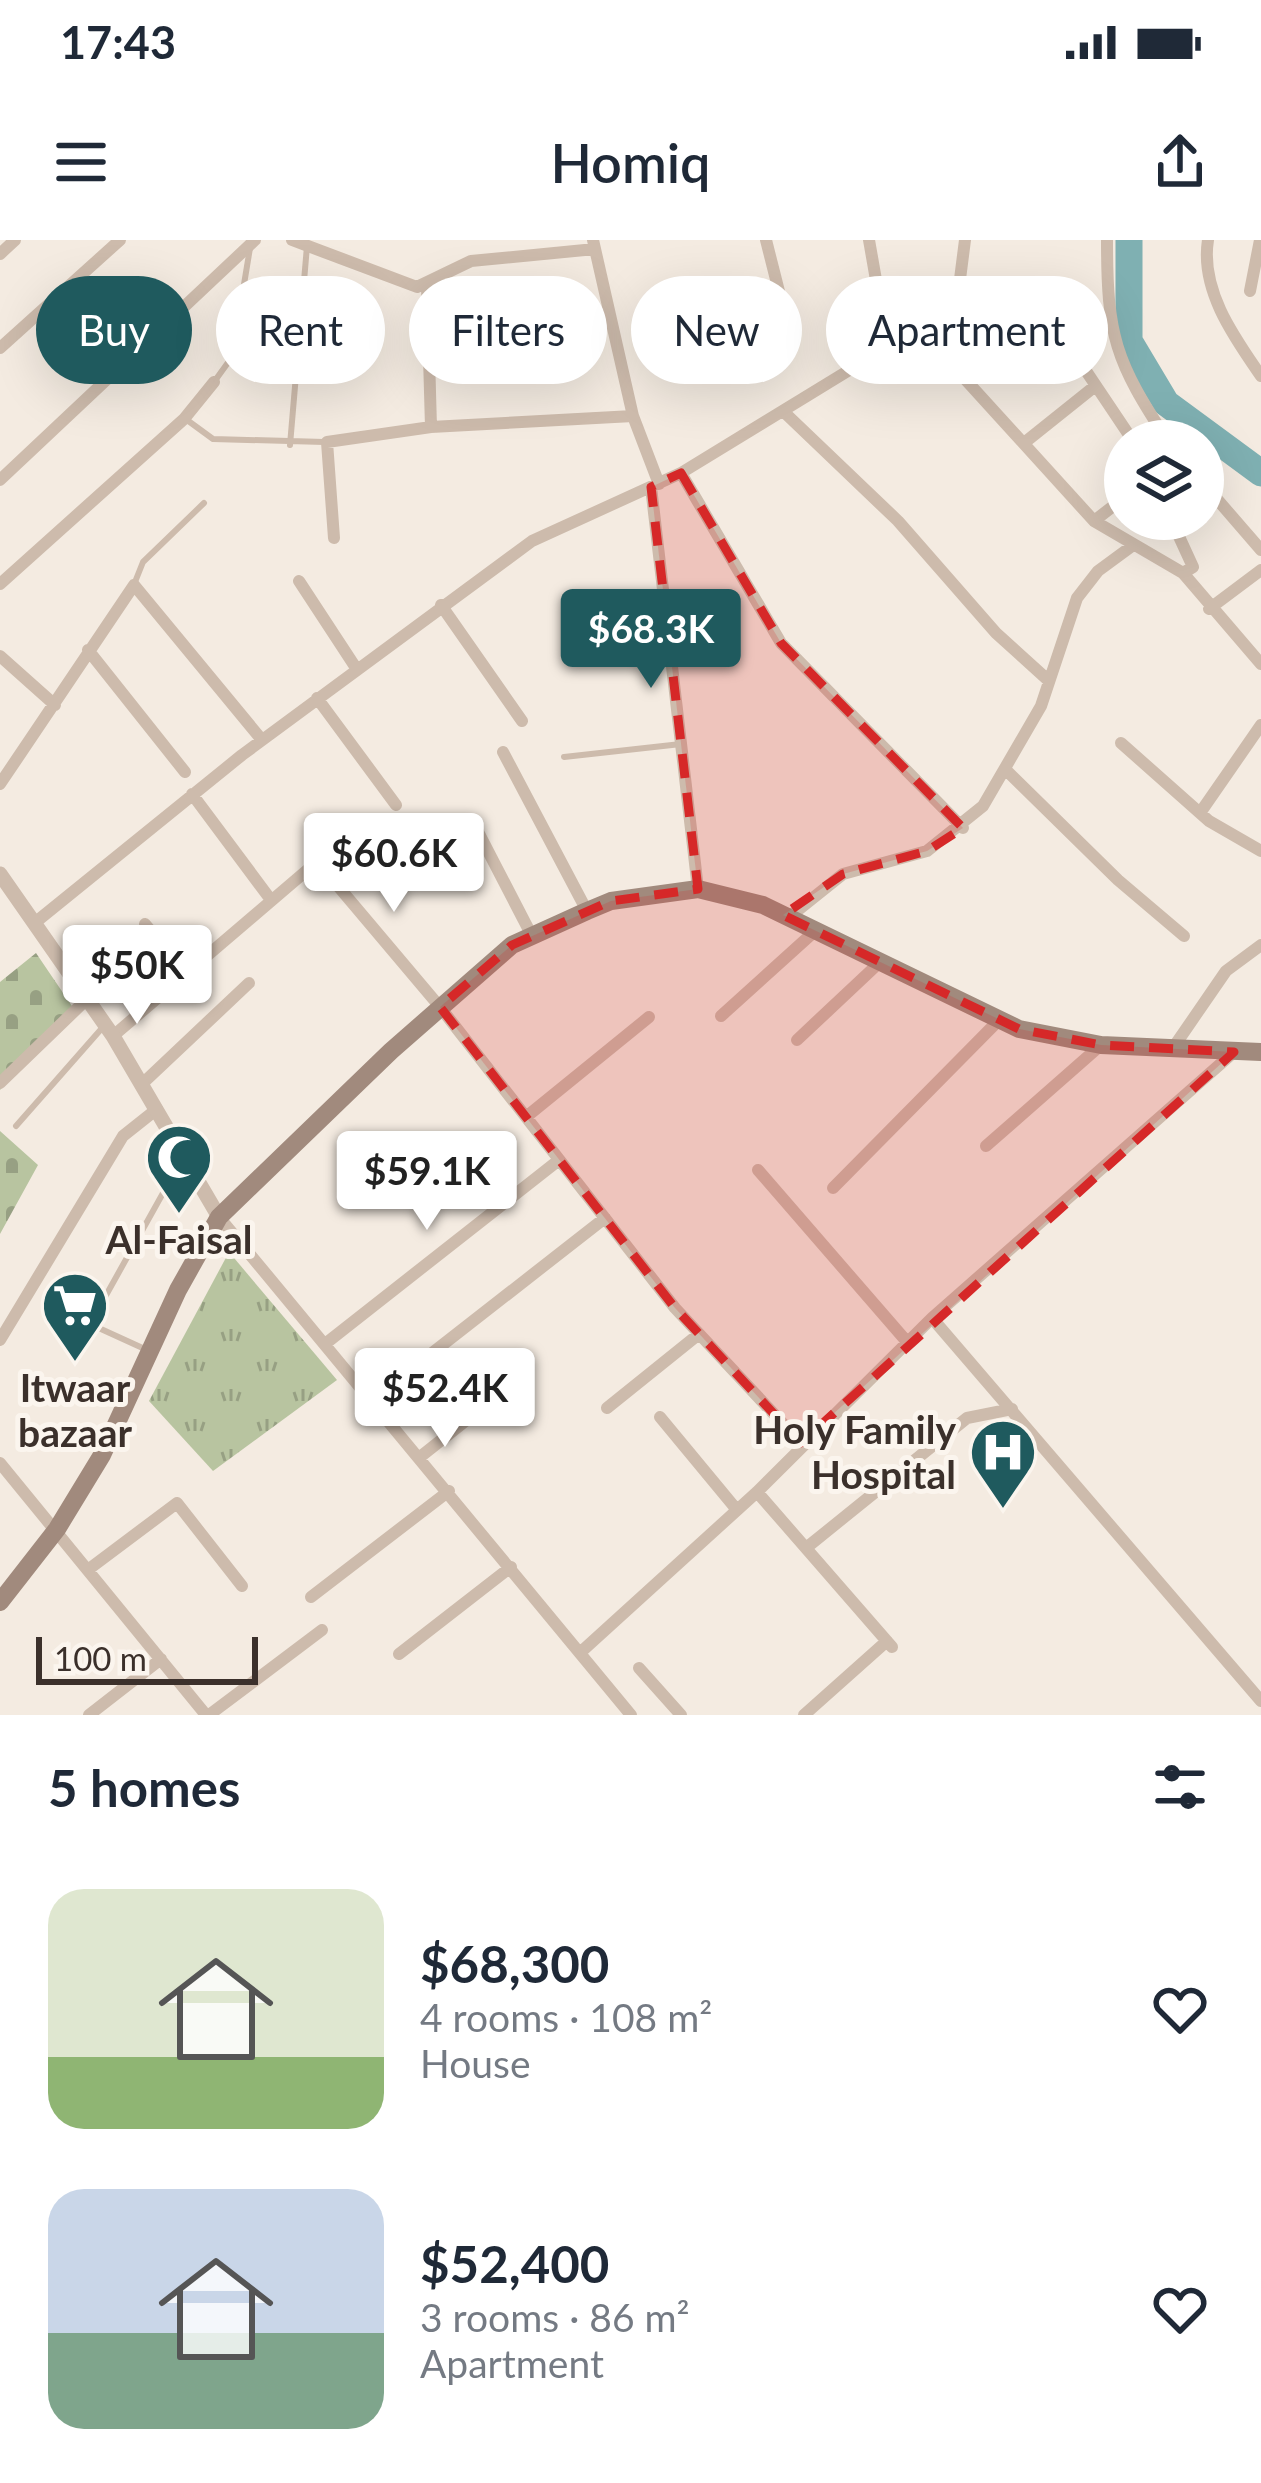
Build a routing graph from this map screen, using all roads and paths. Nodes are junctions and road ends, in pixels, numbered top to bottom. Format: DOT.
graph roads {
  1 [pos="15,240"];
  2 [pos="120,240"];
  3 [pos="292,240"];
  4 [pos="766,240"];
  5 [pos="868,240"];
  6 [pos="965,240"];
  7 [pos="1107,240"];
  8 [pos="1208,240"];
  9 [pos="1260,240"];
  10 [pos="253,242"];
  11 [pos="594,245"];
  12 [pos="307,247"];
  13 [pos="0,254"];
  14 [pos="305,276"];
  15 [pos="445,276"];
  16 [pos="775,276"];
  17 [pos="875,276"];
  18 [pos="960,276"];
  19 [pos="409,284"];
  20 [pos="1250,291"];
  21 [pos="0,348"];
  22 [pos="1261,376"];
  23 [pos="214,382"];
  24 [pos="295,384"];
  25 [pos="430,384"];
  26 [pos="829,384"];
  27 [pos="971,384"];
  28 [pos="1092,384"];
  29 [pos="1094,387"];
  30 [pos="785,412"];
  31 [pos="633,416"];
  32 [pos="184,419"];
  33 [pos="1118,420"];
  34 [pos="1154,420"];
  35 [pos="431,427"];
  36 [pos="327,442"];
  37 [pos="1024,442"];
  38 [pos="290,445"];
  39 [pos="681,472"];
  40 [pos="0,480"];
  41 [pos="655,485"];
  42 [pos="205,503"];
  43 [pos="1224,507"];
  44 [pos="1104,513"];
  45 [pos="1094,521"];
  46 [pos="334,538"];
  47 [pos="1180,540"];
  48 [pos="1132,547"];
  49 [pos="1261,550"];
  50 [pos="1261,570"];
  51 [pos="1183,573"];
  52 [pos="299,581"];
  53 [pos="0,584"];
  54 [pos="134,586"];
  55 [pos="441,604"];
  56 [pos="1209,609"];
  57 [pos="88,650"];
  58 [pos="0,656"];
  59 [pos="1261,664"];
  60 [pos="356,668"];
  61 [pos="1048,681"];
  62 [pos="317,698"];
  63 [pos="55,705"];
  64 [pos="522,721"];
  65 [pos="1261,725"];
  66 [pos="262,740"];
  67 [pos="1121,743"];
  68 [pos="681,744"];
  69 [pos="503,752"];
  70 [pos="564,757"];
  71 [pos="1006,770"];
  72 [pos="185,772"];
  73 [pos="0,784"];
  74 [pos="192,794"];
  75 [pos="396,806"];
  76 [pos="1200,813"];
  77 [pos="963,827"];
  78 [pos="437,844"];
  79 [pos="1261,851"];
  80 [pos="0,874"];
  81 [pos="698,889"];
  82 [pos="272,900"];
  83 [pos="587,911"];
  84 [pos="788,918"];
  85 [pos="38,921"];
  86 [pos="145,924"];
  87 [pos="815,931"];
  88 [pos="532,936"];
  89 [pos="1184,936"];
  90 [pos="1261,945"];
  91 [pos="879,963"];
  92 [pos="186,974"];
  93 [pos="250,983"];
  94 [pos="88,998"];
  95 [pos="440,1007"];
  96 [pos="722,1016"];
  97 [pos="649,1017"];
  98 [pos="999,1020"];
  99 [pos="109,1030"];
  100 [pos="797,1040"];
  101 [pos="1101,1045"];
  102 [pos="1173,1048"];
  103 [pos="1234,1052"];
  104 [pos="1261,1052"];
  105 [pos="0,1083"];
  106 [pos="142,1084"];
  107 [pos="157,1109"];
  108 [pos="526,1117"];
  109 [pos="16,1126"];
  110 [pos="986,1146"];
  111 [pos="184,1156"];
  112 [pos="559,1160"];
  113 [pos="758,1170"];
  114 [pos="833,1188"];
  115 [pos="219,1217"];
  116 [pos="604,1218"];
  117 [pos="932,1318"];
  118 [pos="699,1334"];
  119 [pos="0,1340"];
  120 [pos="908,1343"];
  121 [pos="325,1344"];
  122 [pos="149,1352"];
  123 [pos="372,1400"];
  124 [pos="488,1403"];
  125 [pos="607,1408"];
  126 [pos="1012,1408"];
  127 [pos="660,1417"];
  128 [pos="801,1443"];
  129 [pos="420,1457"];
  130 [pos="0,1463"];
  131 [pos="448,1492"];
  132 [pos="757,1492"];
  133 [pos="737,1510"];
  134 [pos="56,1528"];
  135 [pos="806,1548"];
  136 [pos="512,1567"];
  137 [pos="89,1569"];
  138 [pos="242,1586"];
  139 [pos="3,1592"];
  140 [pos="311,1598"];
  141 [pos="322,1630"];
  142 [pos="581,1651"];
  143 [pos="399,1654"];
  144 [pos="161,1660"];
  145 [pos="639,1668"];
  146 [pos="1261,1701"];
  147 [pos="89,1715"];
  148 [pos="207,1715"];
  149 [pos="632,1715"];
  150 [pos="681,1715"];
  151 [pos="805,1715"];
  1 -- 13 [label="street"];
  2 -- 21 [label="street"];
  3 -- 12 [label="street"];
  4 -- 16 [label="street"];
  5 -- 17 [label="street"];
  6 -- 18 [label="street"];
  7 -- 34 [label="street"];
  8 -- 22 [label="street"];
  9 -- 20 [label="street"];
  10 -- 23 [label="lane"];
  10 -- 40 [label="street"];
  11 -- 15 [label="street"];
  11 -- 31 [label="street"];
  12 -- 14 [label="lane"];
  12 -- 19 [label="street"];
  23 -- 32 [label="street"];
  24 -- 38 [label="lane"];
  25 -- 35 [label="street"];
  26 -- 30 [label="street"];
  27 -- 37 [label="street"];
  28 -- 29 [label="street"];
  29 -- 33 [label="street"];
  29 -- 37 [label="street"];
  30 -- 39 [label="street"];
  30 -- 61 [label="street"];
  31 -- 35 [label="street"];
  31 -- 41 [label="street"];
  32 -- 38 [label="lane"];
  32 -- 53 [label="street"];
  35 -- 36 [label="street"];
  36 -- 38 [label="lane"];
  36 -- 46 [label="street"];
  37 -- 45 [label="street"];
  39 -- 41 [label="street"];
  39 -- 77 [label="street"];
  41 -- 55 [label="street"];
  41 -- 68 [label="street"];
  42 -- 54 [label="lane"];
  43 -- 49 [label="street"];
  44 -- 45 [label="street"];
  45 -- 48 [label="street"];
  47 -- 51 [label="street"];
  48 -- 51 [label="street"];
  48 -- 61 [label="street"];
  50 -- 56 [label="street"];
  51 -- 56 [label="street"];
  52 -- 60 [label="street"];
  54 -- 57 [label="street"];
  54 -- 66 [label="street"];
  55 -- 60 [label="street"];
  55 -- 64 [label="street"];
  56 -- 59 [label="street"];
  57 -- 63 [label="street"];
  57 -- 72 [label="street"];
  58 -- 63 [label="street"];
  60 -- 62 [label="street"];
  61 -- 71 [label="street"];
  62 -- 66 [label="street"];
  62 -- 75 [label="street"];
  63 -- 73 [label="street"];
  65 -- 76 [label="street"];
  66 -- 74 [label="street"];
  67 -- 76 [label="street"];
  68 -- 70 [label="lane"];
  68 -- 81 [label="street"];
  69 -- 83 [label="street"];
  71 -- 77 [label="street"];
  71 -- 89 [label="street"];
  74 -- 82 [label="street"];
  74 -- 85 [label="street"];
  76 -- 79 [label="street"];
  77 -- 84 [label="street"];
  78 -- 88 [label="street"];
  80 -- 85 [label="street"];
  81 -- 83 [label="main road"];
  81 -- 84 [label="main road"];
  82 -- 92 [label="street"];
  82 -- 95 [label="street"];
  83 -- 88 [label="main road"];
  84 -- 87 [label="main road"];
  85 -- 94 [label="street"];
  86 -- 92 [label="street"];
  87 -- 91 [label="main road"];
  87 -- 96 [label="street"];
  88 -- 95 [label="main road"];
  90 -- 102 [label="street"];
  91 -- 98 [label="main road"];
  91 -- 100 [label="street"];
  92 -- 99 [label="street"];
  93 -- 106 [label="street"];
  94 -- 99 [label="street"];
  94 -- 105 [label="street"];
  95 -- 108 [label="street"];
  95 -- 115 [label="main road"];
  97 -- 108 [label="street"];
  98 -- 101 [label="main road"];
  98 -- 114 [label="street"];
  99 -- 106 [label="street"];
  99 -- 109 [label="lane"];
  101 -- 102 [label="main road"];
  101 -- 110 [label="street"];
  102 -- 103 [label="main road"];
  103 -- 104 [label="main road"];
  103 -- 117 [label="street"];
  106 -- 107 [label="street"];
  107 -- 111 [label="street"];
  107 -- 119 [label="street"];
  108 -- 112 [label="street"];
  111 -- 115 [label="street"];
  111 -- 122 [label="lane"];
  112 -- 116 [label="street"];
  112 -- 121 [label="street"];
  113 -- 120 [label="street"];
  115 -- 121 [label="street"];
  115 -- 122 [label="main road"];
  116 -- 118 [label="street"];
  116 -- 123 [label="street"];
  117 -- 120 [label="street"];
  117 -- 126 [label="street"];
  118 -- 125 [label="street"];
  118 -- 128 [label="street"];
  120 -- 128 [label="street"];
  121 -- 123 [label="street"];
  122 -- 134 [label="main road"];
  123 -- 129 [label="street"];
  124 -- 129 [label="street"];
  126 -- 135 [label="street"];
  126 -- 146 [label="street"];
  127 -- 133 [label="street"];
  128 -- 132 [label="street"];
  129 -- 131 [label="street"];
  130 -- 134 [label="street"];
  131 -- 136 [label="street"];
  131 -- 140 [label="street"];
  132 -- 133 [label="street"];
  132 -- 135 [label="street"];
  133 -- 142 [label="street"];
  134 -- 137 [label="street"];
  134 -- 139 [label="main road"];
  135 -- 151 [label="street"];
  136 -- 142 [label="street"];
  136 -- 143 [label="street"];
  137 -- 138 [label="street"];
  137 -- 144 [label="street"];
  141 -- 148 [label="street"];
  142 -- 149 [label="street"];
  144 -- 147 [label="street"];
  144 -- 148 [label="street"];
  145 -- 150 [label="street"];
}
